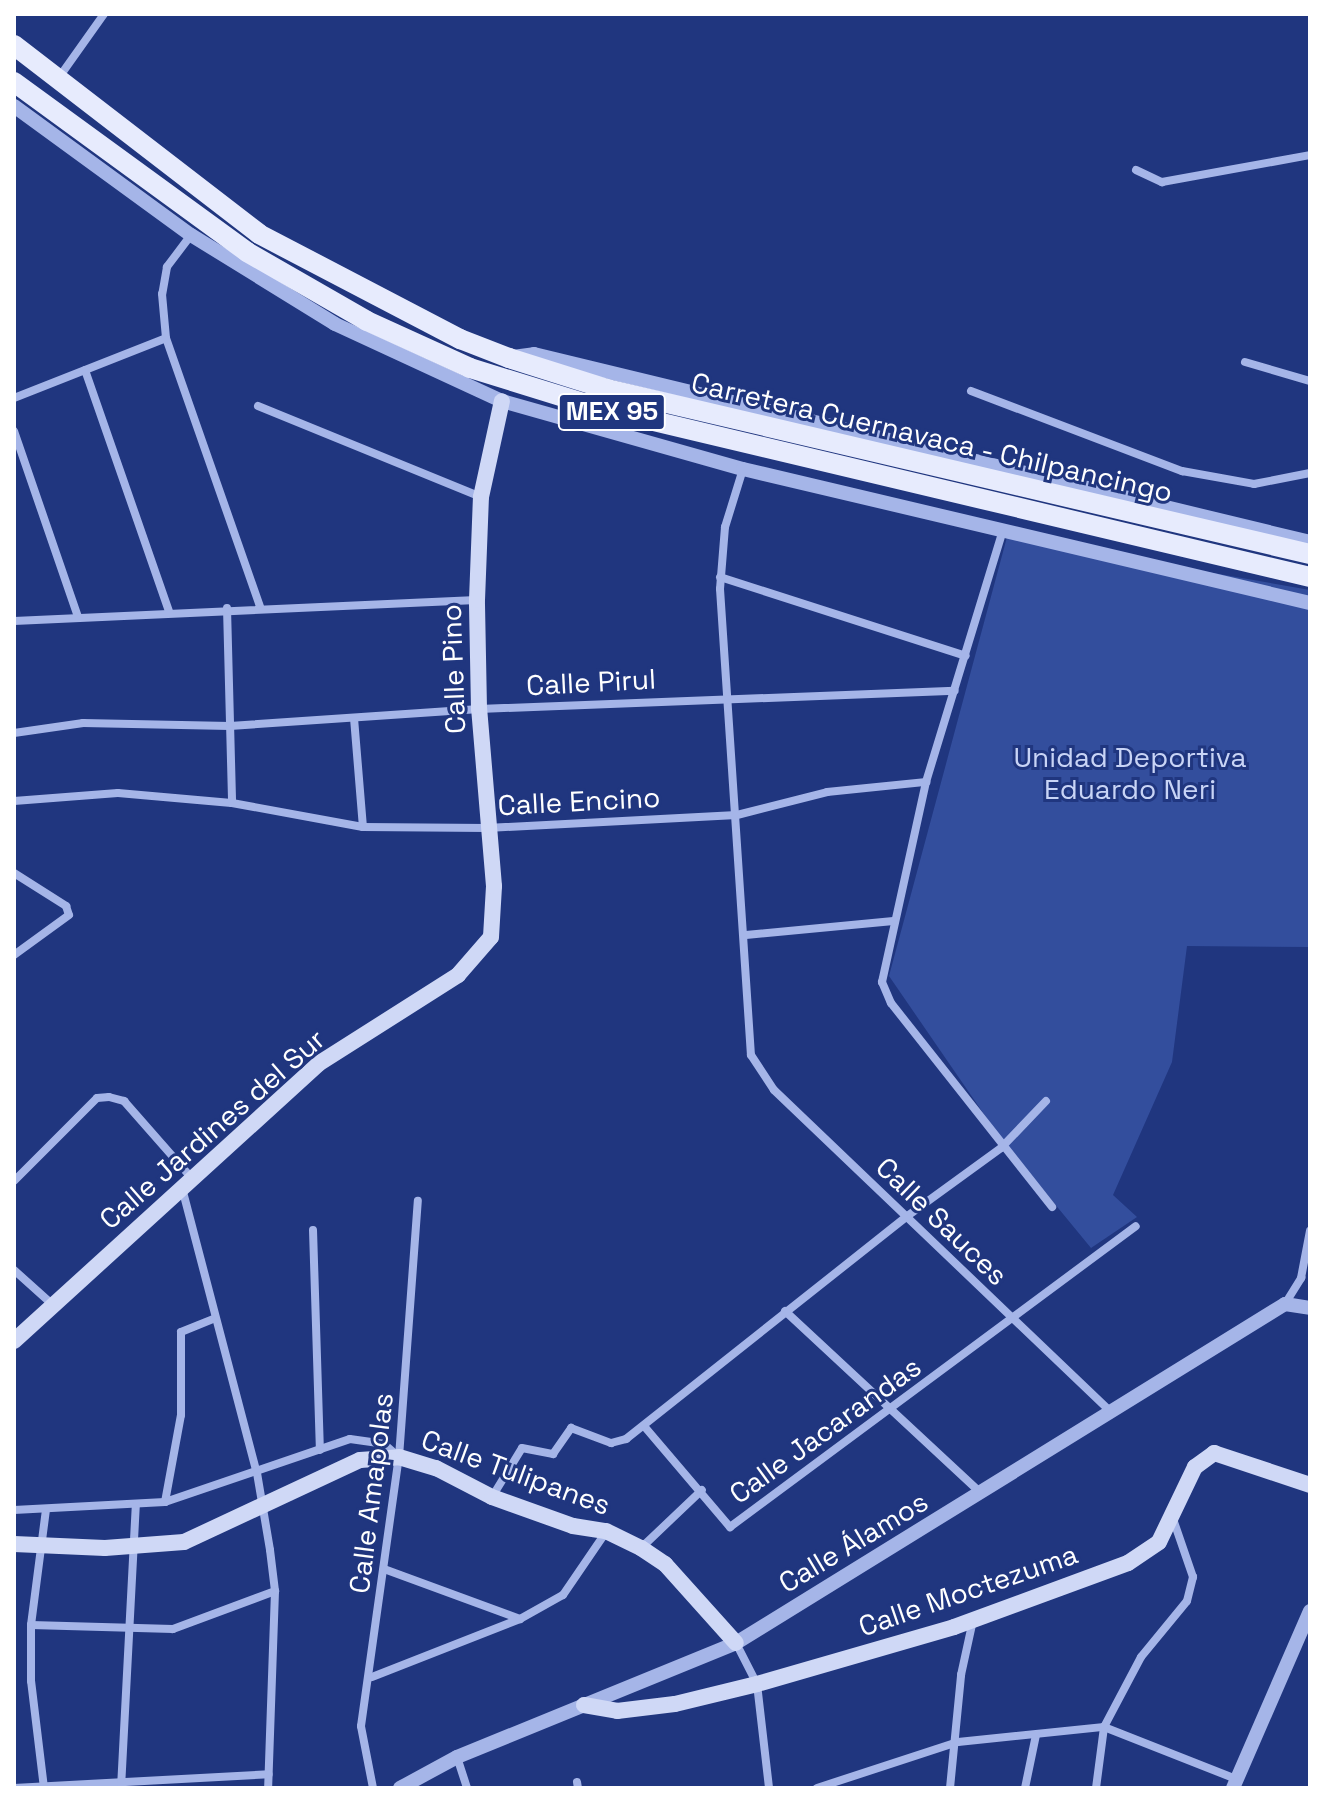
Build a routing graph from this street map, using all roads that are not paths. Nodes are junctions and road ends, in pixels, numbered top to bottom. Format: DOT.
graph roads {
  1 [pos="104,14"];
  2 [pos="14,45"];
  3 [pos="60,76"];
  4 [pos="14,82"];
  5 [pos="14,106"];
  6 [pos="1310,155"];
  7 [pos="1136,170"];
  8 [pos="191,235"];
  9 [pos="166,338"];
  10 [pos="509,358"];
  11 [pos="1245,362"];
  12 [pos="85,370"];
  13 [pos="1310,381"];
  14 [pos="971,391"];
  15 [pos="14,398"];
  16 [pos="502,401"];
  17 [pos="258,406"];
  18 [pos="14,431"];
  19 [pos="743,469"];
  20 [pos="1310,473"];
  21 [pos="481,497"];
  22 [pos="1003,530"];
  23 [pos="1310,542"];
  24 [pos="1310,554"];
  25 [pos="720,577"];
  26 [pos="1310,577"];
  27 [pos="477,600"];
  28 [pos="1310,603"];
  29 [pos="260,607"];
  30 [pos="227,608"];
  31 [pos="169,611"];
  32 [pos="78,617"];
  33 [pos="14,621"];
  34 [pos="966,656"];
  35 [pos="955,691"];
  36 [pos="731,697"];
  37 [pos="479,709"];
  38 [pos="354,718"];
  39 [pos="230,726"];
  40 [pos="14,733"];
  41 [pos="926,782"];
  42 [pos="14,801"];
  43 [pos="232,803"];
  44 [pos="737,815"];
  45 [pos="363,827"];
  46 [pos="487,828"];
  47 [pos="14,873"];
  48 [pos="893,921"];
  49 [pos="746,935"];
  50 [pos="491,937"];
  51 [pos="14,955"];
  52 [pos="1046,1101"];
  53 [pos="1001,1148"];
  54 [pos="14,1181"];
  55 [pos="186,1181"];
  56 [pos="418,1201"];
  57 [pos="1052,1207"];
  58 [pos="906,1217"];
  59 [pos="1136,1226"];
  60 [pos="313,1230"];
  61 [pos="1310,1231"];
  62 [pos="14,1270"];
  63 [pos="1285,1304"];
  64 [pos="53,1305"];
  65 [pos="1310,1308"];
  66 [pos="785,1311"];
  67 [pos="215,1318"];
  68 [pos="1013,1318"];
  69 [pos="14,1341"];
  70 [pos="893,1411"];
  71 [pos="1111,1412"];
  72 [pos="644,1426"];
  73 [pos="320,1450"];
  74 [pos="399,1457"];
  75 [pos="257,1473"];
  76 [pos="1310,1485"];
  77 [pos="702,1490"];
  78 [pos="983,1494"];
  79 [pos="492,1497"];
  80 [pos="165,1502"];
  81 [pos="136,1505"];
  82 [pos="261,1507"];
  83 [pos="14,1510"];
  84 [pos="46,1510"];
  85 [pos="1173,1518"];
  86 [pos="606,1531"];
  87 [pos="14,1544"];
  88 [pos="39,1545"];
  89 [pos="132,1547"];
  90 [pos="641,1548"];
  91 [pos="384,1569"];
  92 [pos="275,1591"];
  93 [pos="1310,1611"];
  94 [pos="520,1619"];
  95 [pos="974,1619"];
  96 [pos="31,1625"];
  97 [pos="127,1631"];
  98 [pos="736,1643"];
  99 [pos="372,1677"];
  100 [pos="757,1684"];
  101 [pos="584,1705"];
  102 [pos="1104,1727"];
  103 [pos="1036,1735"];
  104 [pos="958,1742"];
  105 [pos="457,1757"];
  106 [pos="269,1774"];
  107 [pos="121,1784"];
  108 [pos="1235,1784"];
  109 [pos="44,1786"];
  110 [pos="14,1788"];
  111 [pos="268,1788"];
  112 [pos="373,1788"];
  113 [pos="400,1788"];
  114 [pos="467,1788"];
  115 [pos="769,1788"];
  116 [pos="817,1788"];
  117 [pos="950,1788"];
  118 [pos="1025,1788"];
  119 [pos="1096,1788"];
  1 -- 3 [label="street"];
  2 -- 3 [label="main road, Carretera Cuernavaca - Chilpancingo / MEX 95"];
  3 -- 10 [label="main road, Carretera Cuernavaca - Chilpancingo / MEX 95"];
  4 -- 26 [label="main road, Carretera Cuernavaca - Chilpancingo / MEX 95"];
  5 -- 8 [label="street"];
  6 -- 7 [label="street"];
  8 -- 9 [label="street"];
  8 -- 16 [label="street"];
  9 -- 12 [label="street"];
  9 -- 29 [label="street"];
  10 -- 23 [label="street"];
  10 -- 24 [label="main road, Carretera Cuernavaca - Chilpancingo / MEX 95"];
  11 -- 13 [label="street"];
  12 -- 15 [label="street"];
  12 -- 31 [label="street"];
  14 -- 20 [label="street"];
  16 -- 19 [label="street"];
  16 -- 21 [label="main road, Calle Pino"];
  17 -- 21 [label="street"];
  18 -- 32 [label="street"];
  19 -- 22 [label="street"];
  19 -- 25 [label="street"];
  21 -- 27 [label="main road, Calle Pino"];
  22 -- 28 [label="street"];
  22 -- 34 [label="street"];
  25 -- 34 [label="street"];
  25 -- 36 [label="street"];
  27 -- 29 [label="street"];
  27 -- 37 [label="main road, Calle Pino"];
  29 -- 30 [label="street"];
  30 -- 31 [label="street"];
  30 -- 39 [label="street"];
  31 -- 32 [label="street"];
  32 -- 33 [label="street"];
  34 -- 35 [label="street"];
  35 -- 36 [label="street, Calle Pirul"];
  35 -- 41 [label="street"];
  36 -- 37 [label="street, Calle Pirul"];
  36 -- 44 [label="street"];
  37 -- 38 [label="street, Calle Pirul"];
  37 -- 46 [label="main road, Calle Pino"];
  38 -- 39 [label="street, Calle Pirul"];
  38 -- 45 [label="street"];
  39 -- 40 [label="street, Calle Pirul"];
  39 -- 43 [label="street"];
  41 -- 44 [label="street, Calle Encino"];
  41 -- 48 [label="street"];
  42 -- 43 [label="street, Calle Encino"];
  43 -- 45 [label="street, Calle Encino"];
  44 -- 46 [label="street, Calle Encino"];
  44 -- 49 [label="street"];
  45 -- 46 [label="street, Calle Encino"];
  46 -- 50 [label="main road, Calle Pino"];
  47 -- 51 [label="street"];
  48 -- 49 [label="street"];
  48 -- 53 [label="street"];
  49 -- 58 [label="street, Calle Sauces"];
  50 -- 55 [label="main road, Calle Jardines del Sur"];
  52 -- 53 [label="street"];
  53 -- 57 [label="street"];
  53 -- 58 [label="street"];
  54 -- 55 [label="street"];
  55 -- 64 [label="main road, Calle Jardines del Sur"];
  55 -- 67 [label="street"];
  56 -- 74 [label="street, Calle Amapolas"];
  58 -- 66 [label="street"];
  58 -- 68 [label="street, Calle Sauces"];
  59 -- 68 [label="street, Calle Jacarandas"];
  60 -- 73 [label="street"];
  61 -- 63 [label="street"];
  62 -- 64 [label="street"];
  63 -- 65 [label="street"];
  63 -- 71 [label="street, Calle Álamos"];
  64 -- 69 [label="main road, Calle Jardines del Sur"];
  66 -- 70 [label="street"];
  66 -- 72 [label="street"];
  67 -- 75 [label="street"];
  67 -- 80 [label="street"];
  68 -- 70 [label="street, Calle Jacarandas"];
  68 -- 71 [label="street, Calle Sauces"];
  70 -- 77 [label="street, Calle Jacarandas"];
  70 -- 78 [label="street"];
  71 -- 78 [label="street, Calle Álamos"];
  72 -- 77 [label="street"];
  72 -- 79 [label="street"];
  73 -- 74 [label="street"];
  73 -- 75 [label="street"];
  74 -- 79 [label="main road, Calle Tulipanes"];
  74 -- 82 [label="main road, Calle Tulipanes"];
  74 -- 91 [label="street, Calle Amapolas"];
  75 -- 80 [label="street"];
  75 -- 82 [label="street"];
  76 -- 85 [label="main road, Calle Moctezuma"];
  77 -- 90 [label="street, Calle Jacarandas"];
  78 -- 98 [label="street, Calle Álamos"];
  79 -- 86 [label="main road, Calle Tulipanes"];
  80 -- 81 [label="street"];
  81 -- 84 [label="street"];
  81 -- 89 [label="street"];
  82 -- 89 [label="main road, Calle Tulipanes"];
  82 -- 92 [label="street"];
  83 -- 84 [label="street"];
  84 -- 88 [label="street"];
  85 -- 95 [label="main road, Calle Moctezuma"];
  85 -- 102 [label="street"];
  86 -- 90 [label="main road, Calle Tulipanes"];
  86 -- 94 [label="street"];
  87 -- 88 [label="main road, Calle Tulipanes"];
  88 -- 89 [label="main road, Calle Tulipanes"];
  88 -- 96 [label="street"];
  89 -- 97 [label="street"];
  90 -- 98 [label="main road, Calle Tulipanes"];
  91 -- 94 [label="street"];
  91 -- 99 [label="street, Calle Amapolas"];
  92 -- 97 [label="street"];
  92 -- 106 [label="street"];
  93 -- 108 [label="street"];
  94 -- 99 [label="street"];
  95 -- 100 [label="main road, Calle Moctezuma"];
  95 -- 104 [label="street"];
  96 -- 97 [label="street"];
  96 -- 109 [label="street"];
  97 -- 107 [label="street"];
  98 -- 100 [label="street"];
  98 -- 101 [label="street, Calle Álamos"];
  99 -- 112 [label="street, Calle Amapolas"];
  100 -- 101 [label="main road, Calle Moctezuma"];
  100 -- 115 [label="street"];
  101 -- 105 [label="street, Calle Álamos"];
  102 -- 103 [label="street"];
  102 -- 108 [label="street"];
  102 -- 119 [label="street"];
  103 -- 104 [label="street"];
  103 -- 118 [label="street"];
  104 -- 116 [label="street"];
  104 -- 117 [label="street"];
  105 -- 113 [label="street, Calle Álamos"];
  105 -- 114 [label="street"];
  106 -- 107 [label="street"];
  106 -- 111 [label="street"];
  107 -- 109 [label="street"];
  109 -- 110 [label="street"];
}
